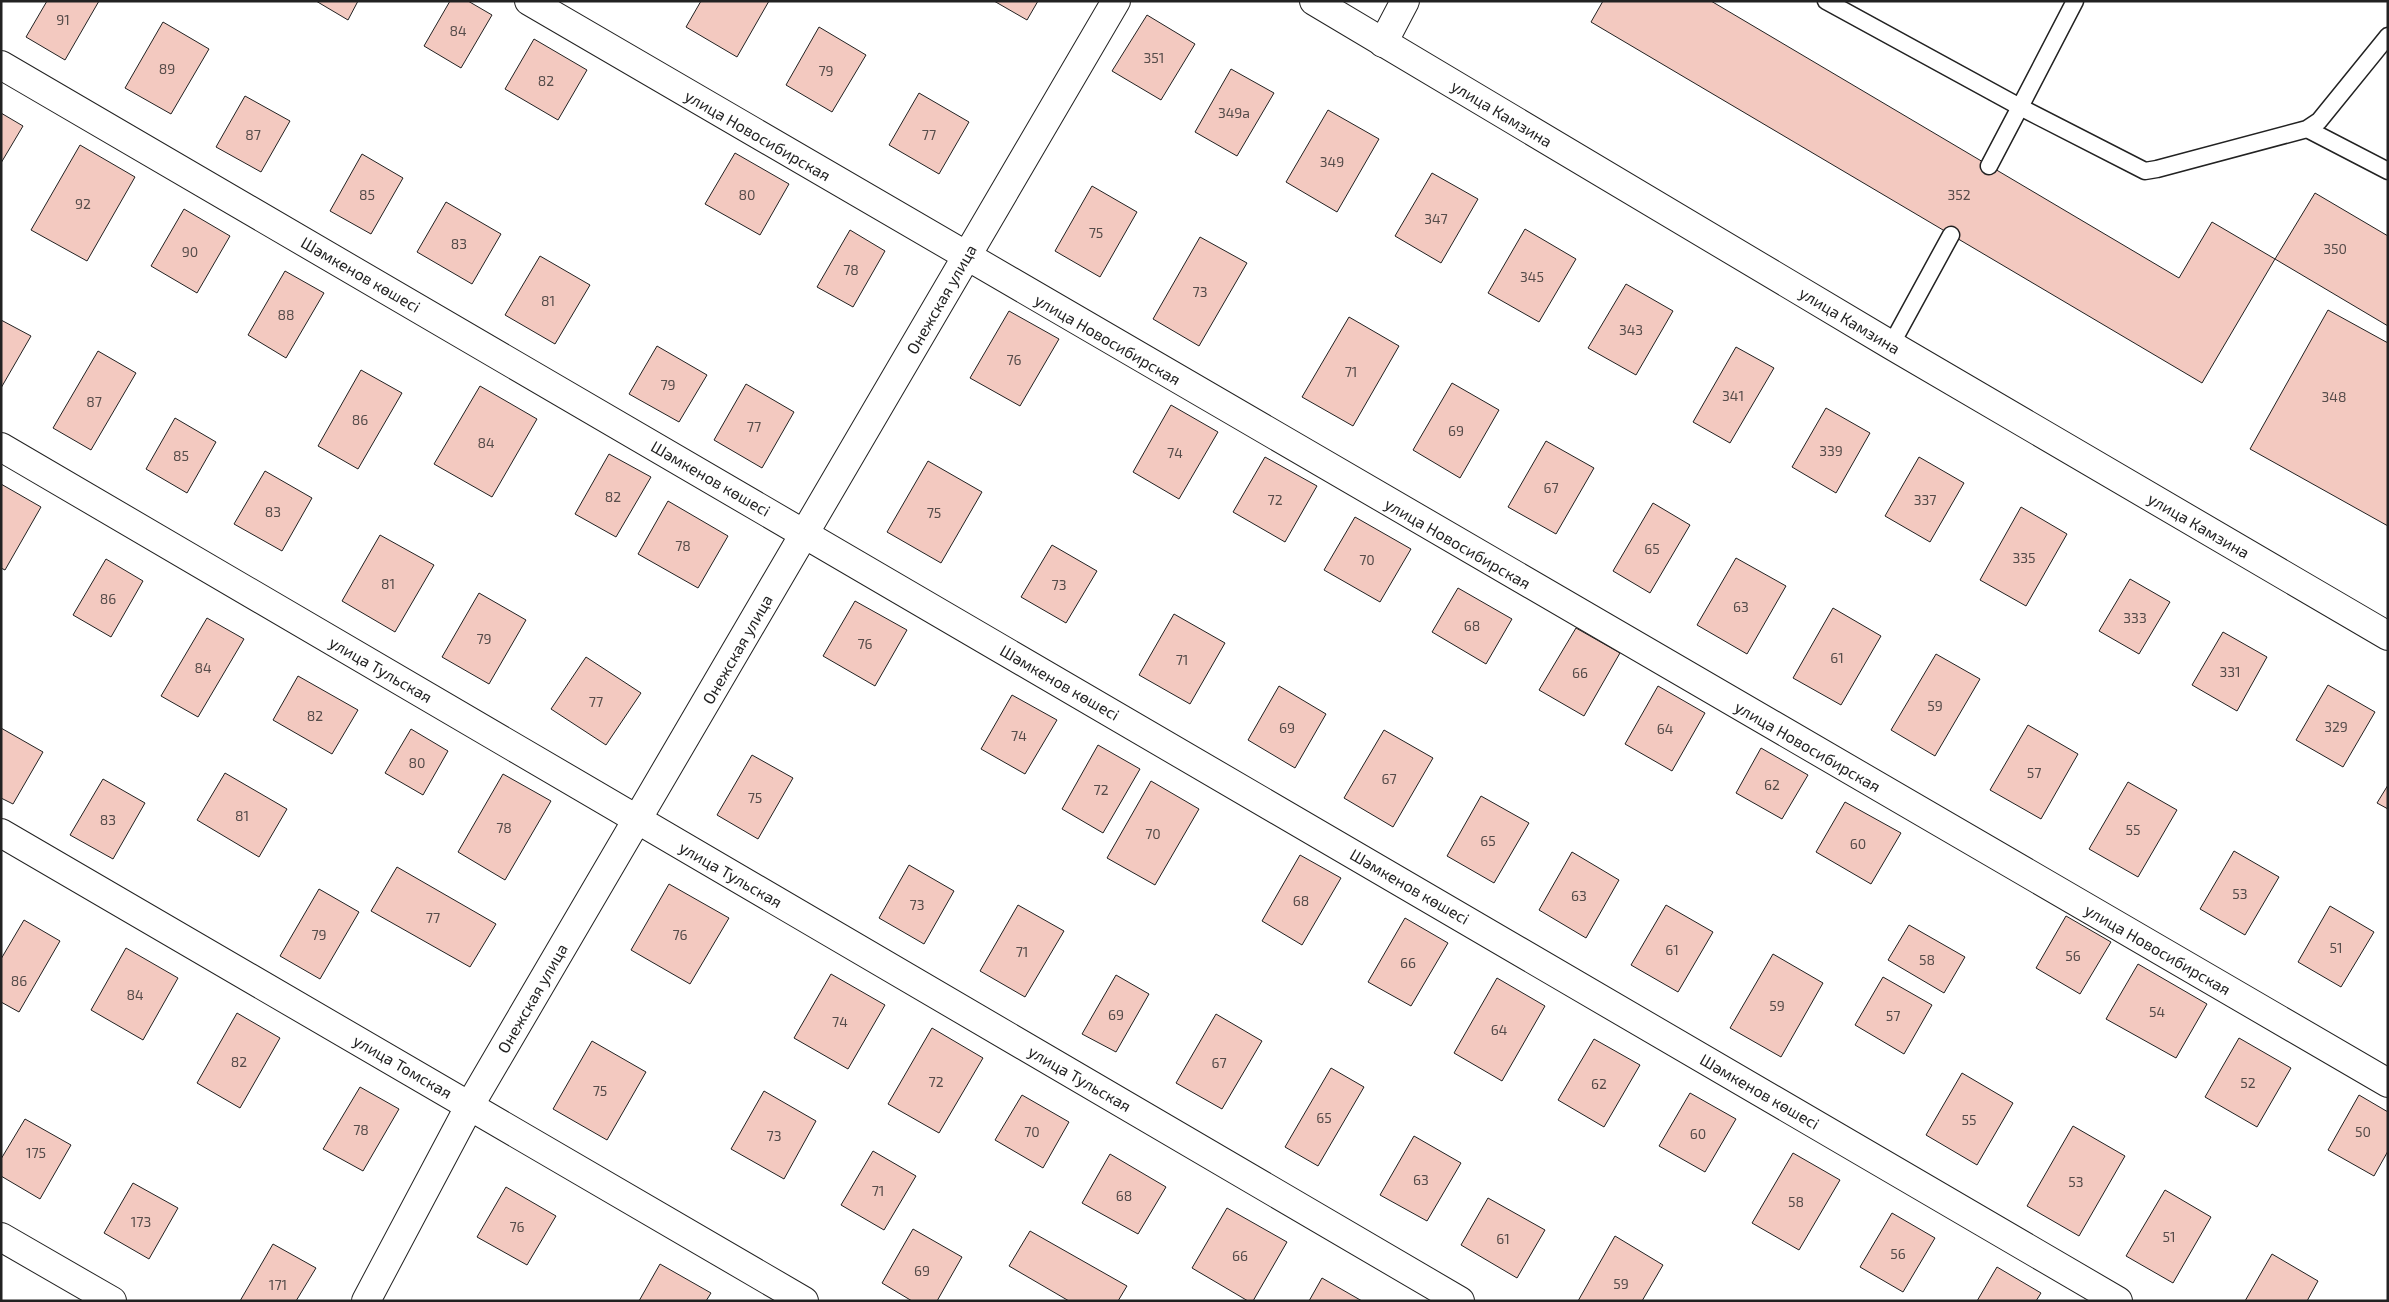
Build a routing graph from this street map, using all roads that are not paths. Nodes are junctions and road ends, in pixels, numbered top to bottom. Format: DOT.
graph roads {
  1 [pos="529,1"];
  2 [pos="1116,1"];
  3 [pos="1314,1"];
  4 [pos="1405,1"];
  5 [pos="1826,1"];
  6 [pos="2075,1"];
  7 [pos="2388,36"];
  8 [pos="1383,42"];
  9 [pos="1,65"];
  10 [pos="2020,107"];
  11 [pos="2307,128"];
  12 [pos="1989,166"];
  13 [pos="2388,171"];
  14 [pos="1951,235"];
  15 [pos="966,257"];
  16 [pos="1891,345"];
  17 [pos="1,447"];
  18 [pos="805,532"];
  19 [pos="2388,636"];
  20 [pos="637,819"];
  21 [pos="1,833"];
  22 [pos="2388,1083"];
  23 [pos="470,1105"];
  24 [pos="1,1237"];
  25 [pos="112,1301"];
  26 [pos="366,1301"];
  27 [pos="804,1301"];
  28 [pos="1460,1301"];
  29 [pos="2118,1301"];
  1 -- 15 [label="street, улица Новосибирская"];
  2 -- 15 [label="street, Онежская улица"];
  3 -- 8 [label="street, улица Камзина"];
  4 -- 8 [label="street"];
  5 -- 10 [label="lane"];
  6 -- 10 [label="lane"];
  7 -- 11 [label="lane"];
  8 -- 16 [label="street, улица Камзина"];
  9 -- 18 [label="street, Шәмкенов көшесі"];
  10 -- 11 [label="lane"];
  10 -- 12 [label="lane"];
  11 -- 13 [label="lane"];
  14 -- 16 [label="lane"];
  15 -- 18 [label="street, Онежская улица"];
  15 -- 22 [label="street, улица Новосибирская"];
  16 -- 19 [label="street, улица Камзина"];
  17 -- 20 [label="street, улица Тульская"];
  18 -- 20 [label="street, Онежская улица"];
  18 -- 29 [label="street, Шәмкенов көшесі"];
  20 -- 23 [label="street, Онежская улица"];
  20 -- 28 [label="street, улица Тульская"];
  21 -- 23 [label="street, улица Томская"];
  23 -- 26 [label="street, Онежская улица"];
  23 -- 27 [label="street, улица Томская"];
  24 -- 25 [label="street"];
}
